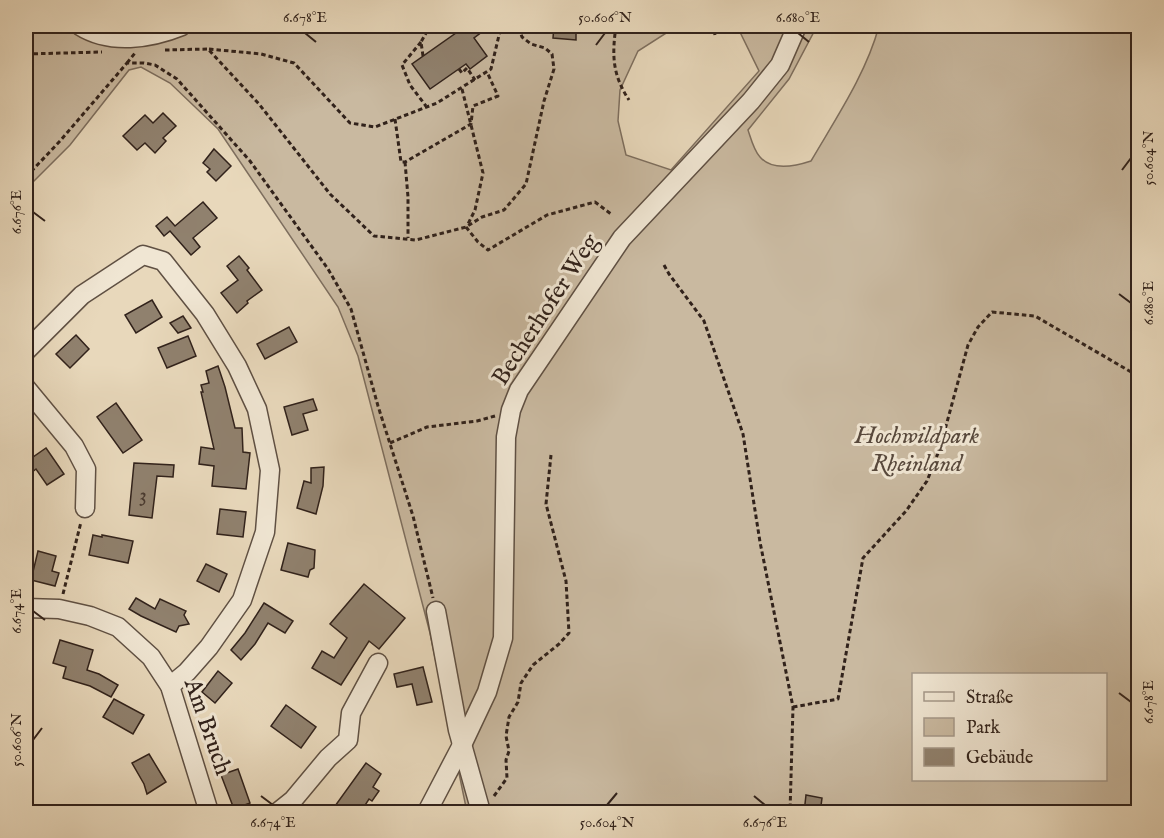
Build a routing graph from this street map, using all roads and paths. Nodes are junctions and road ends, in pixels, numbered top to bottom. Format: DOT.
graph roads {
  1 [pos="80,26"];
  2 [pos="182,26"];
  3 [pos="430,26"];
  4 [pos="497,26"];
  5 [pos="518,26"];
  6 [pos="616,26"];
  7 [pos="713,26"];
  8 [pos="798,26"];
  9 [pos="715,35"];
  10 [pos="421,42"];
  11 [pos="208,49"];
  12 [pos="137,50"];
  13 [pos="160,50"];
  14 [pos="128,51"];
  15 [pos="109,52"];
  16 [pos="26,54"];
  17 [pos="423,56"];
  18 [pos="459,69"];
  19 [pos="487,72"];
  20 [pos="476,80"];
  21 [pos="462,89"];
  22 [pos="629,100"];
  23 [pos="427,106"];
  24 [pos="395,119"];
  25 [pos="471,124"];
  26 [pos="405,162"];
  27 [pos="26,177"];
  28 [pos="611,214"];
  29 [pos="466,227"];
  30 [pos="408,238"];
  31 [pos="664,265"];
  32 [pos="26,351"];
  33 [pos="1138,376"];
  34 [pos="26,388"];
  35 [pos="511,410"];
  36 [pos="390,443"];
  37 [pos="551,455"];
  38 [pos="85,508"];
  39 [pos="26,608"];
  40 [pos="59,609"];
  41 [pos="436,611"];
  42 [pos="378,663"];
  43 [pos="170,686"];
  44 [pos="793,707"];
  45 [pos="462,745"];
  46 [pos="481,809"];
  47 [pos="210,813"];
  48 [pos="278,813"];
  49 [pos="427,813"];
  50 [pos="789,813"];
  1 -- 2 [label="street"];
  3 -- 10 [label="path"];
  4 -- 19 [label="path"];
  5 -- 29 [label="path"];
  6 -- 22 [label="path"];
  7 -- 9 [label="path"];
  8 -- 35 [label="street, Becherhofer Weg"];
  10 -- 17 [label="path"];
  10 -- 23 [label="path"];
  11 -- 13 [label="path"];
  11 -- 24 [label="path"];
  11 -- 30 [label="path"];
  12 -- 14 [label="path"];
  15 -- 16 [label="path"];
  18 -- 20 [label="path"];
  19 -- 20 [label="path"];
  19 -- 25 [label="path"];
  20 -- 21 [label="path"];
  21 -- 23 [label="path"];
  21 -- 25 [label="path"];
  23 -- 24 [label="path"];
  24 -- 26 [label="path"];
  25 -- 26 [label="path"];
  25 -- 29 [label="path"];
  26 -- 30 [label="path"];
  27 -- 36 [label="path"];
  28 -- 29 [label="path"];
  29 -- 30 [label="path"];
  31 -- 44 [label="path"];
  32 -- 43 [label="street"];
  33 -- 44 [label="path"];
  34 -- 38 [label="street"];
  35 -- 36 [label="path"];
  35 -- 45 [label="street, Becherhofer Weg"];
  36 -- 41 [label="path"];
  37 -- 46 [label="path"];
  38 -- 40 [label="path"];
  39 -- 40 [label="street, Am Bruch"];
  40 -- 43 [label="street, Am Bruch"];
  41 -- 45 [label="street"];
  42 -- 48 [label="street"];
  43 -- 47 [label="street, Am Bruch"];
  44 -- 50 [label="path"];
  45 -- 46 [label="street"];
  45 -- 49 [label="street, Becherhofer Weg"];
}
